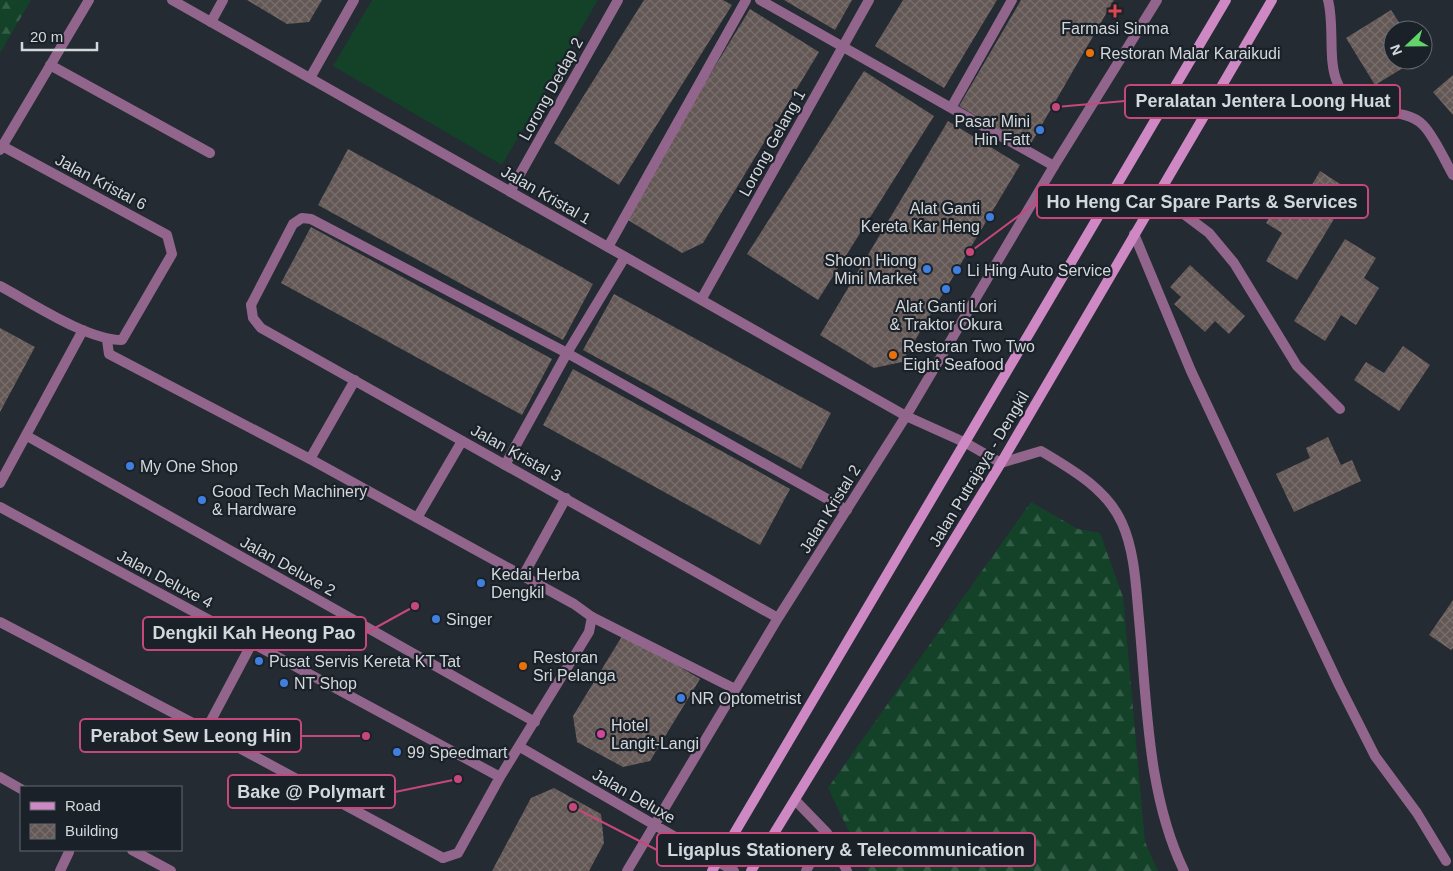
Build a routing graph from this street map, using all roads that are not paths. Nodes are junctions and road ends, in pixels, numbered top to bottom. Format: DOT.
graph roads {
  1 [pos="89,0"];
  2 [pos="172,0"];
  3 [pos="223,0"];
  4 [pos="354,0"];
  5 [pos="618,0"];
  6 [pos="746,0"];
  7 [pos="760,0"];
  8 [pos="869,0"];
  9 [pos="1012,0"];
  10 [pos="1157,0"];
  11 [pos="1226,0"];
  12 [pos="1272,0"];
  13 [pos="1328,0"];
  14 [pos="211,22"];
  15 [pos="843,47"];
  16 [pos="50,65"];
  17 [pos="310,78"];
  18 [pos="951,108"];
  19 [pos="1,148"];
  20 [pos="210,153"];
  21 [pos="1054,166"];
  22 [pos="1453,175"];
  23 [pos="510,192"];
  24 [pos="1157,194"];
  25 [pos="1134,234"];
  26 [pos="608,247"];
  27 [pos="625,257"];
  28 [pos="0,286"];
  29 [pos="701,300"];
  30 [pos="83,330"];
  31 [pos="107,340"];
  32 [pos="567,353"];
  33 [pos="355,380"];
  34 [pos="1340,409"];
  35 [pos="906,416"];
  36 [pos="27,436"];
  37 [pos="462,441"];
  38 [pos="966,443"];
  39 [pos="310,459"];
  40 [pos="1001,463"];
  41 [pos="505,465"];
  42 [pos="0,483"];
  43 [pos="566,498"];
  44 [pos="0,508"];
  45 [pos="847,510"];
  46 [pos="417,518"];
  47 [pos="523,576"];
  48 [pos="592,617"];
  49 [pos="778,618"];
  50 [pos="0,622"];
  51 [pos="252,643"];
  52 [pos="735,689"];
  53 [pos="535,722"];
  54 [pos="206,730"];
  55 [pos="520,746"];
  56 [pos="0,777"];
  57 [pos="500,777"];
  58 [pos="20,788"];
  59 [pos="795,800"];
  60 [pos="654,825"];
  61 [pos="826,833"];
  62 [pos="134,851"];
  63 [pos="69,852"];
  64 [pos="1446,861"];
  65 [pos="714,866"];
  66 [pos="60,871"];
  67 [pos="171,871"];
  68 [pos="627,871"];
  69 [pos="734,871"];
  70 [pos="751,871"];
  71 [pos="806,871"];
  72 [pos="847,871"];
  73 [pos="1184,871"];
  1 -- 16 [label="street"];
  2 -- 14 [label="street, Jalan Kristal 1"];
  3 -- 14 [label="street"];
  4 -- 17 [label="street"];
  5 -- 23 [label="street, Lorong Dedap 2"];
  6 -- 26 [label="street"];
  7 -- 15 [label="street"];
  8 -- 15 [label="street, Lorong Gelang 1"];
  9 -- 18 [label="street"];
  10 -- 21 [label="street, Jalan Kristal 2"];
  11 -- 38 [label="main road, Jalan Putrajaya - Dengkil"];
  12 -- 24 [label="main road, Jalan Putrajaya - Dengkil"];
  13 -- 22 [label="street"];
  14 -- 17 [label="street, Jalan Kristal 1"];
  15 -- 18 [label="street"];
  15 -- 29 [label="street, Lorong Gelang 1"];
  16 -- 19 [label="street"];
  16 -- 20 [label="street"];
  17 -- 23 [label="street, Jalan Kristal 1"];
  18 -- 21 [label="street"];
  19 -- 31 [label="street, Jalan Kristal 6"];
  21 -- 35 [label="street, Jalan Kristal 2"];
  23 -- 26 [label="street, Jalan Kristal 1"];
  24 -- 25 [label="main road, Jalan Putrajaya - Dengkil"];
  24 -- 34 [label="street"];
  25 -- 40 [label="main road, Jalan Putrajaya - Dengkil"];
  25 -- 64 [label="street"];
  26 -- 27 [label="street, Jalan Kristal 1"];
  27 -- 29 [label="street, Jalan Kristal 1"];
  27 -- 32 [label="street"];
  28 -- 30 [label="street"];
  29 -- 35 [label="street, Jalan Kristal 1"];
  30 -- 31 [label="street"];
  30 -- 36 [label="street"];
  31 -- 39 [label="street"];
  32 -- 33 [label="street, Jalan Kristal 3"];
  32 -- 41 [label="street"];
  32 -- 45 [label="street"];
  33 -- 37 [label="street, Jalan Kristal 3"];
  33 -- 39 [label="street"];
  35 -- 38 [label="street, Jalan Kristal 1"];
  35 -- 45 [label="street, Jalan Kristal 2"];
  36 -- 42 [label="street"];
  36 -- 53 [label="street, Jalan Deluxe 2"];
  37 -- 41 [label="street, Jalan Kristal 3"];
  37 -- 46 [label="street"];
  38 -- 40 [label="street, Jalan Kristal 1"];
  38 -- 65 [label="main road, Jalan Putrajaya - Dengkil"];
  39 -- 46 [label="street"];
  40 -- 59 [label="main road, Jalan Putrajaya - Dengkil"];
  40 -- 73 [label="street"];
  41 -- 43 [label="street, Jalan Kristal 3"];
  43 -- 47 [label="street"];
  43 -- 49 [label="street, Jalan Kristal 3"];
  44 -- 51 [label="street, Jalan Deluxe 4"];
  45 -- 49 [label="street, Jalan Kristal 2"];
  46 -- 47 [label="street"];
  47 -- 48 [label="street"];
  48 -- 52 [label="street"];
  48 -- 53 [label="street"];
  49 -- 52 [label="street, Jalan Kristal 2"];
  50 -- 54 [label="street"];
  51 -- 54 [label="street"];
  51 -- 57 [label="street, Jalan Deluxe 4"];
  52 -- 60 [label="street, Jalan Kristal 2"];
  53 -- 55 [label="street"];
  54 -- 57 [label="street"];
  55 -- 57 [label="street"];
  55 -- 60 [label="street, Jalan Deluxe"];
  56 -- 58 [label="street"];
  59 -- 61 [label="street"];
  59 -- 70 [label="main road, Jalan Putrajaya - Dengkil"];
  60 -- 65 [label="street, Jalan Deluxe"];
  60 -- 68 [label="street, Jalan Kristal 2"];
  61 -- 71 [label="street"];
  61 -- 72 [label="street"];
  62 -- 67 [label="street"];
  63 -- 66 [label="street"];
  65 -- 69 [label="street, Jalan Deluxe"];
}
